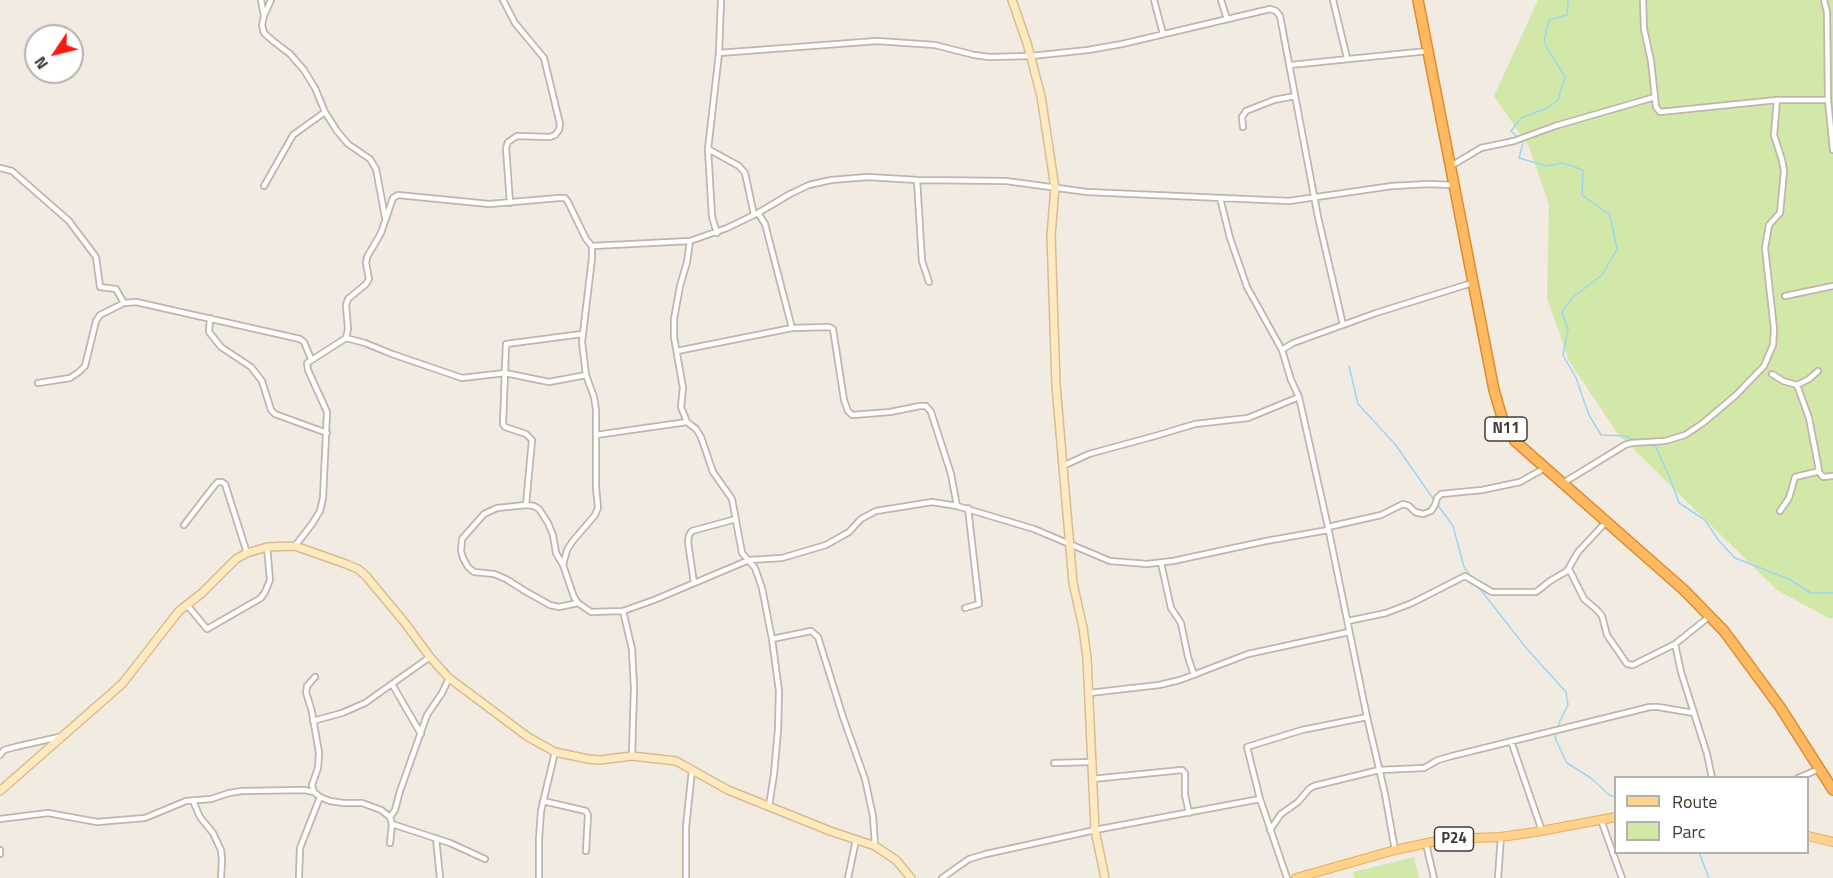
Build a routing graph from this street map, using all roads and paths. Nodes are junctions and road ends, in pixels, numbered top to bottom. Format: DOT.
graph roads {
  1 [pos="261,0"];
  2 [pos="271,0"];
  3 [pos="503,0"];
  4 [pos="721,0"];
  5 [pos="1012,0"];
  6 [pos="1154,0"];
  7 [pos="1221,0"];
  8 [pos="1333,0"];
  9 [pos="1418,0"];
  10 [pos="1642,0"];
  11 [pos="1824,0"];
  12 [pos="1830,12"];
  13 [pos="264,16"];
  14 [pos="1227,19"];
  15 [pos="1163,34"];
  16 [pos="1428,51"];
  17 [pos="719,53"];
  18 [pos="1031,56"];
  19 [pos="1347,58"];
  20 [pos="1290,65"];
  21 [pos="1295,96"];
  22 [pos="1655,97"];
  23 [pos="1777,100"];
  24 [pos="1828,100"];
  25 [pos="325,112"];
  26 [pos="1243,127"];
  27 [pos="708,149"];
  28 [pos="1833,150"];
  29 [pos="1450,167"];
  30 [pos="0,168"];
  31 [pos="917,180"];
  32 [pos="1454,185"];
  33 [pos="264,186"];
  34 [pos="1055,188"];
  35 [pos="1220,198"];
  36 [pos="1314,198"];
  37 [pos="510,203"];
  38 [pos="756,214"];
  39 [pos="386,220"];
  40 [pos="717,233"];
  41 [pos="690,241"];
  42 [pos="592,246"];
  43 [pos="930,282"];
  44 [pos="1472,283"];
  45 [pos="1833,286"];
  46 [pos="1785,296"];
  47 [pos="124,303"];
  48 [pos="210,318"];
  49 [pos="1343,325"];
  50 [pos="792,328"];
  51 [pos="582,334"];
  52 [pos="346,338"];
  53 [pos="1282,350"];
  54 [pos="677,351"];
  55 [pos="311,359"];
  56 [pos="1818,371"];
  57 [pos="506,374"];
  58 [pos="1772,374"];
  59 [pos="586,375"];
  60 [pos="38,382"];
  61 [pos="1797,384"];
  62 [pos="1299,397"];
  63 [pos="687,422"];
  64 [pos="327,433"];
  65 [pos="596,435"];
  66 [pos="1063,466"];
  67 [pos="1545,468"];
  68 [pos="1818,471"];
  69 [pos="1833,476"];
  70 [pos="1563,484"];
  71 [pos="526,505"];
  72 [pos="957,506"];
  73 [pos="968,508"];
  74 [pos="1780,511"];
  75 [pos="736,519"];
  76 [pos="1606,522"];
  77 [pos="184,525"];
  78 [pos="1328,529"];
  79 [pos="1069,542"];
  80 [pos="295,546"];
  81 [pos="267,548"];
  82 [pos="247,553"];
  83 [pos="749,560"];
  84 [pos="1161,563"];
  85 [pos="563,565"];
  86 [pos="1569,569"];
  87 [pos="694,583"];
  88 [pos="578,603"];
  89 [pos="187,605"];
  90 [pos="965,608"];
  91 [pos="623,611"];
  92 [pos="1710,616"];
  93 [pos="1348,621"];
  94 [pos="1349,632"];
  95 [pos="772,639"];
  96 [pos="1675,644"];
  97 [pos="430,657"];
  98 [pos="1194,675"];
  99 [pos="315,677"];
  100 [pos="450,678"];
  101 [pos="392,684"];
  102 [pos="1089,693"];
  103 [pos="1694,713"];
  104 [pos="1366,717"];
  105 [pos="313,721"];
  106 [pos="421,734"];
  107 [pos="62,736"];
  108 [pos="1511,741"];
  109 [pos="555,752"];
  110 [pos="0,755"];
  111 [pos="632,756"];
  112 [pos="1091,762"];
  113 [pos="1054,763"];
  114 [pos="692,768"];
  115 [pos="1819,769"];
  116 [pos="1379,770"];
  117 [pos="1712,776"];
  118 [pos="1801,776"];
  119 [pos="1092,779"];
  120 [pos="1833,790"];
  121 [pos="0,791"];
  122 [pos="314,792"];
  123 [pos="0,796"];
  124 [pos="320,797"];
  125 [pos="1260,799"];
  126 [pos="193,801"];
  127 [pos="543,801"];
  128 [pos="769,806"];
  129 [pos="1189,813"];
  130 [pos="390,817"];
  131 [pos="1614,818"];
  132 [pos="0,819"];
  133 [pos="1601,820"];
  134 [pos="392,824"];
  135 [pos="1095,830"];
  136 [pos="1270,830"];
  137 [pos="1542,831"];
  138 [pos="1809,836"];
  139 [pos="1500,837"];
  140 [pos="436,838"];
  141 [pos="856,839"];
  142 [pos="1833,842"];
  143 [pos="390,843"];
  144 [pos="1426,844"];
  145 [pos="875,846"];
  146 [pos="1395,850"];
  147 [pos="586,851"];
  148 [pos="485,859"];
  149 [pos="299,876"];
  150 [pos="221,878"];
  151 [pos="440,878"];
  152 [pos="540,878"];
  153 [pos="686,878"];
  154 [pos="848,878"];
  155 [pos="911,878"];
  156 [pos="942,878"];
  157 [pos="1105,878"];
  158 [pos="1287,878"];
  159 [pos="1296,878"];
  160 [pos="1434,878"];
  161 [pos="1498,878"];
  162 [pos="1622,878"];
  1 -- 13 [label="street"];
  2 -- 13 [label="street"];
  3 -- 37 [label="street"];
  4 -- 17 [label="street"];
  5 -- 18 [label="street"];
  6 -- 15 [label="street"];
  7 -- 14 [label="street"];
  8 -- 19 [label="street"];
  9 -- 16 [label="highway, N11"];
  10 -- 22 [label="street"];
  11 -- 12 [label="street"];
  12 -- 24 [label="street"];
  13 -- 25 [label="street"];
  14 -- 15 [label="street"];
  14 -- 20 [label="street"];
  15 -- 18 [label="street"];
  16 -- 19 [label="street"];
  16 -- 29 [label="highway, N11"];
  17 -- 18 [label="street"];
  17 -- 27 [label="street"];
  18 -- 34 [label="street"];
  19 -- 20 [label="street"];
  20 -- 21 [label="street"];
  21 -- 26 [label="street"];
  21 -- 36 [label="street"];
  22 -- 23 [label="street"];
  22 -- 29 [label="street"];
  23 -- 24 [label="street"];
  23 -- 70 [label="street"];
  24 -- 28 [label="street"];
  25 -- 33 [label="street"];
  25 -- 39 [label="street"];
  27 -- 38 [label="street"];
  27 -- 40 [label="street"];
  29 -- 32 [label="highway, N11"];
  30 -- 47 [label="street"];
  31 -- 34 [label="street"];
  31 -- 38 [label="street"];
  31 -- 43 [label="street"];
  32 -- 36 [label="street"];
  32 -- 44 [label="highway, N11"];
  34 -- 35 [label="street"];
  34 -- 66 [label="street"];
  35 -- 36 [label="street"];
  35 -- 53 [label="street"];
  36 -- 49 [label="street"];
  37 -- 39 [label="street"];
  37 -- 42 [label="street"];
  38 -- 40 [label="street"];
  38 -- 50 [label="street"];
  39 -- 52 [label="street"];
  40 -- 41 [label="street"];
  41 -- 42 [label="street"];
  41 -- 54 [label="street"];
  42 -- 51 [label="street"];
  44 -- 49 [label="street"];
  44 -- 67 [label="highway, N11"];
  45 -- 46 [label="street"];
  47 -- 48 [label="street"];
  47 -- 60 [label="street"];
  48 -- 55 [label="street"];
  48 -- 64 [label="street"];
  49 -- 53 [label="street"];
  50 -- 54 [label="street"];
  50 -- 72 [label="street"];
  51 -- 57 [label="street"];
  51 -- 59 [label="street"];
  52 -- 55 [label="street"];
  52 -- 57 [label="street"];
  53 -- 62 [label="street"];
  54 -- 63 [label="street"];
  55 -- 64 [label="street"];
  56 -- 61 [label="street"];
  57 -- 59 [label="street"];
  57 -- 71 [label="street"];
  58 -- 61 [label="street"];
  59 -- 65 [label="street"];
  61 -- 68 [label="street"];
  62 -- 66 [label="street"];
  62 -- 78 [label="street"];
  63 -- 65 [label="street"];
  63 -- 75 [label="street"];
  64 -- 80 [label="street"];
  65 -- 85 [label="street"];
  66 -- 79 [label="street"];
  67 -- 70 [label="highway, N11"];
  67 -- 78 [label="street"];
  68 -- 69 [label="street"];
  68 -- 74 [label="street"];
  70 -- 76 [label="highway, N11"];
  71 -- 85 [label="street"];
  71 -- 88 [label="street"];
  72 -- 73 [label="street"];
  72 -- 83 [label="street"];
  73 -- 79 [label="street"];
  73 -- 90 [label="street"];
  75 -- 83 [label="street"];
  75 -- 87 [label="street"];
  76 -- 86 [label="street"];
  76 -- 92 [label="highway, N11"];
  77 -- 82 [label="street"];
  78 -- 84 [label="street"];
  78 -- 93 [label="street"];
  79 -- 84 [label="street"];
  79 -- 102 [label="street"];
  80 -- 81 [label="street"];
  80 -- 97 [label="street"];
  81 -- 82 [label="street"];
  81 -- 89 [label="street"];
  82 -- 89 [label="street"];
  83 -- 87 [label="street"];
  83 -- 95 [label="street"];
  84 -- 98 [label="street"];
  85 -- 88 [label="street"];
  86 -- 93 [label="street"];
  86 -- 96 [label="street"];
  87 -- 91 [label="street"];
  88 -- 91 [label="street"];
  89 -- 107 [label="street"];
  91 -- 111 [label="street"];
  92 -- 96 [label="street"];
  92 -- 115 [label="highway, N11"];
  93 -- 94 [label="street"];
  94 -- 98 [label="street"];
  94 -- 104 [label="street"];
  95 -- 128 [label="street"];
  95 -- 145 [label="street"];
  96 -- 103 [label="street"];
  97 -- 100 [label="street"];
  97 -- 101 [label="street"];
  98 -- 102 [label="street"];
  99 -- 105 [label="street"];
  100 -- 106 [label="street"];
  100 -- 109 [label="street"];
  101 -- 105 [label="street"];
  101 -- 106 [label="street"];
  102 -- 112 [label="street"];
  103 -- 108 [label="street"];
  103 -- 117 [label="street"];
  104 -- 116 [label="street"];
  104 -- 125 [label="street"];
  105 -- 122 [label="street"];
  106 -- 130 [label="street"];
  107 -- 110 [label="street"];
  107 -- 121 [label="street"];
  108 -- 116 [label="street"];
  108 -- 137 [label="street"];
  109 -- 111 [label="street"];
  109 -- 127 [label="street"];
  111 -- 114 [label="street"];
  112 -- 113 [label="street"];
  112 -- 119 [label="street"];
  114 -- 128 [label="street"];
  114 -- 153 [label="street"];
  115 -- 118 [label="street"];
  115 -- 120 [label="highway, N11"];
  116 -- 136 [label="street"];
  116 -- 146 [label="street"];
  119 -- 129 [label="street"];
  119 -- 135 [label="street"];
  121 -- 123 [label="street"];
  122 -- 124 [label="street"];
  122 -- 126 [label="street"];
  124 -- 130 [label="street"];
  124 -- 149 [label="street"];
  125 -- 129 [label="street"];
  125 -- 136 [label="street"];
  126 -- 132 [label="street"];
  126 -- 150 [label="street"];
  127 -- 147 [label="street"];
  127 -- 152 [label="street"];
  128 -- 141 [label="street"];
  129 -- 135 [label="street"];
  130 -- 134 [label="street"];
  131 -- 133 [label="main road, P24"];
  133 -- 137 [label="main road, P24"];
  133 -- 162 [label="street"];
  134 -- 140 [label="street"];
  134 -- 143 [label="street"];
  135 -- 156 [label="street"];
  135 -- 157 [label="street"];
  136 -- 158 [label="street"];
  137 -- 139 [label="main road, P24"];
  138 -- 142 [label="main road"];
  139 -- 144 [label="main road, P24"];
  139 -- 161 [label="street"];
  140 -- 148 [label="street"];
  140 -- 151 [label="street"];
  141 -- 145 [label="street"];
  141 -- 154 [label="street"];
  144 -- 146 [label="main road, P24"];
  144 -- 160 [label="street"];
  145 -- 155 [label="street"];
  146 -- 159 [label="main road, P24"];
}
